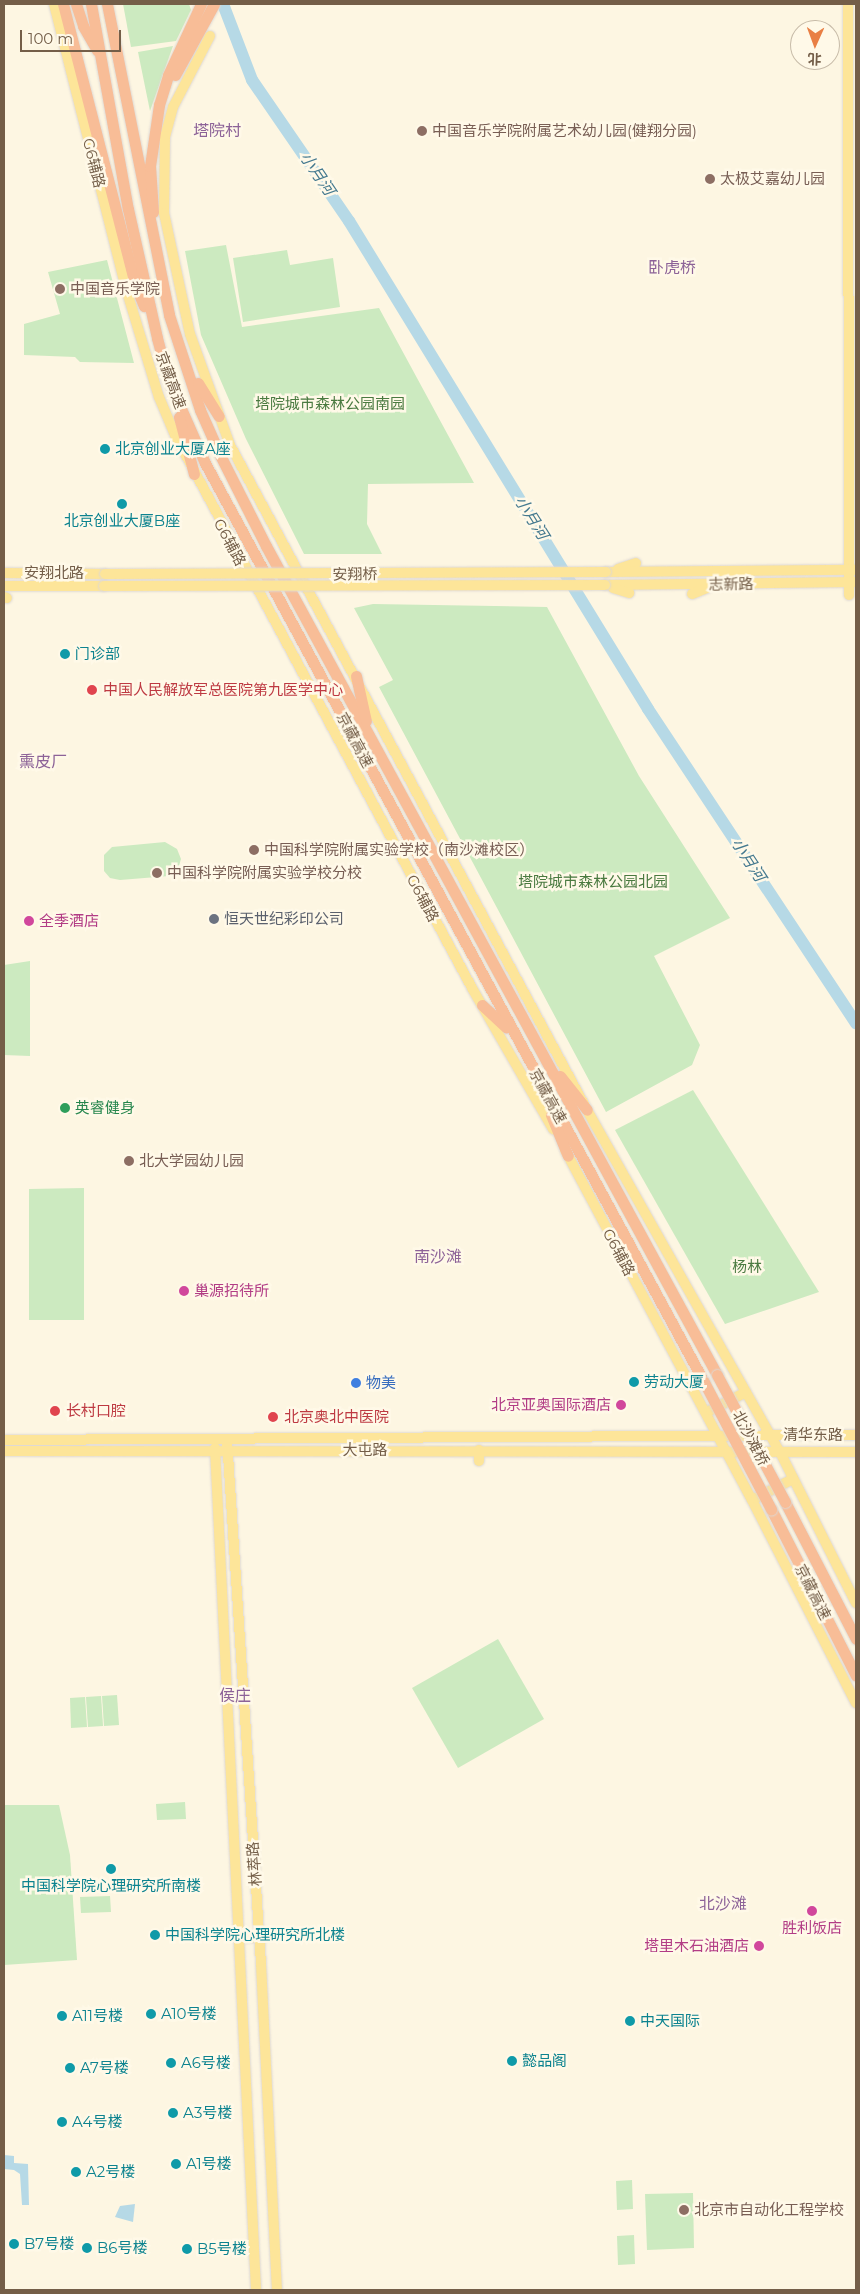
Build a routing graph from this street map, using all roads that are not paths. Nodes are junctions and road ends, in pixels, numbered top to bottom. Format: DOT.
graph roads {
  1 [pos="54,4"];
  2 [pos="63,4"];
  3 [pos="76,4"];
  4 [pos="92,4"];
  5 [pos="107,4"];
  6 [pos="201,4"];
  7 [pos="214,4"];
  8 [pos="848,4"];
  9 [pos="210,36"];
  10 [pos="102,59"];
  11 [pos="160,105"];
  12 [pos="158,271"];
  13 [pos="170,315"];
  14 [pos="157,338"];
  15 [pos="168,379"];
  16 [pos="219,416"];
  17 [pos="194,474"];
  18 [pos="636,563"];
  19 [pos="853,570"];
  20 [pos="606,572"];
  21 [pos="4,573"];
  22 [pos="105,574"];
  23 [pos="853,582"];
  24 [pos="718,584"];
  25 [pos="605,585"];
  26 [pos="4,586"];
  27 [pos="104,586"];
  28 [pos="629,593"];
  29 [pos="692,594"];
  30 [pos="849,595"];
  31 [pos="356,676"];
  32 [pos="369,734"];
  33 [pos="482,1005"];
  34 [pos="516,1038"];
  35 [pos="543,1056"];
  36 [pos="531,1064"];
  37 [pos="587,1110"];
  38 [pos="568,1156"];
  39 [pos="717,1375"];
  40 [pos="704,1382"];
  41 [pos="746,1392"];
  42 [pos="705,1412"];
  43 [pos="769,1435"];
  44 [pos="856,1435"];
  45 [pos="718,1436"];
  46 [pos="698,1437"];
  47 [pos="215,1439"];
  48 [pos="227,1439"];
  49 [pos="4,1440"];
  50 [pos="480,1450"];
  51 [pos="4,1451"];
  52 [pos="705,1452"];
  53 [pos="726,1452"];
  54 [pos="780,1452"];
  55 [pos="856,1452"];
  56 [pos="216,1453"];
  57 [pos="228,1453"];
  58 [pos="479,1461"];
  59 [pos="217,1476"];
  60 [pos="230,1476"];
  61 [pos="793,1480"];
  62 [pos="752,1500"];
  63 [pos="785,1502"];
  64 [pos="771,1509"];
  65 [pos="856,1604"];
  66 [pos="856,1639"];
  67 [pos="856,1676"];
  68 [pos="856,1703"];
  69 [pos="259,1937"];
  70 [pos="238,1938"];
  71 [pos="256,2290"];
  72 [pos="278,2290"];
  1 -- 17 [label="main road, G6辅路"];
  2 -- 14 [label="highway"];
  3 -- 10 [label="highway"];
  4 -- 10 [label="highway, 京藏高速"];
  5 -- 12 [label="highway, 京藏高速"];
  6 -- 11 [label="highway"];
  7 -- 11 [label="highway"];
  8 -- 19 [label="main road"];
  9 -- 16 [label="main road"];
  10 -- 14 [label="highway, 京藏高速"];
  11 -- 12 [label="highway"];
  12 -- 13 [label="highway, 京藏高速"];
  13 -- 16 [label="highway"];
  13 -- 32 [label="highway, 京藏高速"];
  14 -- 15 [label="highway, 京藏高速"];
  15 -- 17 [label="highway"];
  15 -- 34 [label="highway, 京藏高速"];
  16 -- 31 [label="main road"];
  17 -- 33 [label="main road, G6辅路"];
  18 -- 20 [label="main road"];
  19 -- 20 [label="main road, 志新路"];
  19 -- 23 [label="main road"];
  20 -- 22 [label="main road, 安翔桥, bridge"];
  21 -- 22 [label="main road, 安翔北路"];
  23 -- 24 [label="main road, 志新路"];
  23 -- 30 [label="main road"];
  24 -- 25 [label="main road, 志新路"];
  24 -- 29 [label="main road"];
  25 -- 27 [label="main road, 安翔桥, bridge"];
  25 -- 28 [label="main road"];
  26 -- 27 [label="main road, 安翔北路"];
  31 -- 32 [label="highway"];
  31 -- 37 [label="main road"];
  32 -- 35 [label="highway, 京藏高速"];
  33 -- 34 [label="highway"];
  33 -- 38 [label="main road, G6辅路"];
  34 -- 36 [label="highway, 京藏高速"];
  35 -- 37 [label="highway"];
  35 -- 39 [label="highway, 京藏高速"];
  36 -- 38 [label="highway"];
  36 -- 40 [label="highway, 京藏高速"];
  37 -- 41 [label="main road"];
  38 -- 42 [label="main road, G6辅路"];
  39 -- 63 [label="highway, 北沙滩桥, bridge"];
  40 -- 64 [label="highway, 北沙滩桥, bridge"];
  41 -- 42 [label="main road"];
  41 -- 43 [label="main road"];
  42 -- 45 [label="main road, G6辅路"];
  43 -- 44 [label="main road, 清华东路"];
  43 -- 45 [label="main road, 清华东路"];
  43 -- 54 [label="main road"];
  45 -- 46 [label="main road, 大屯路"];
  45 -- 53 [label="main road, G6辅路"];
  46 -- 48 [label="main road, 大屯路"];
  46 -- 52 [label="main road"];
  47 -- 48 [label="main road, 大屯路"];
  47 -- 49 [label="main road, 大屯路"];
  47 -- 56 [label="main road, 林萃路"];
  48 -- 57 [label="main road, 林萃路"];
  50 -- 52 [label="main road, 大屯路"];
  50 -- 57 [label="main road, 大屯路"];
  50 -- 58 [label="main road"];
  51 -- 56 [label="main road, 大屯路"];
  52 -- 53 [label="main road, 大屯路"];
  53 -- 54 [label="main road, 清华东路"];
  53 -- 62 [label="main road, G6辅路"];
  54 -- 55 [label="main road, 清华东路"];
  54 -- 61 [label="main road"];
  56 -- 57 [label="main road, 大屯路"];
  56 -- 59 [label="main road, 林萃路"];
  57 -- 60 [label="main road, 林萃路"];
  59 -- 60 [label="main road"];
  59 -- 70 [label="main road, 林萃路"];
  60 -- 69 [label="main road, 林萃路"];
  61 -- 62 [label="main road"];
  61 -- 65 [label="main road"];
  62 -- 68 [label="main road, G6辅路"];
  63 -- 66 [label="highway, 京藏高速"];
  64 -- 67 [label="highway, 京藏高速"];
  69 -- 70 [label="main road"];
  69 -- 72 [label="main road, 林萃路"];
  70 -- 71 [label="main road, 林萃路"];
}
